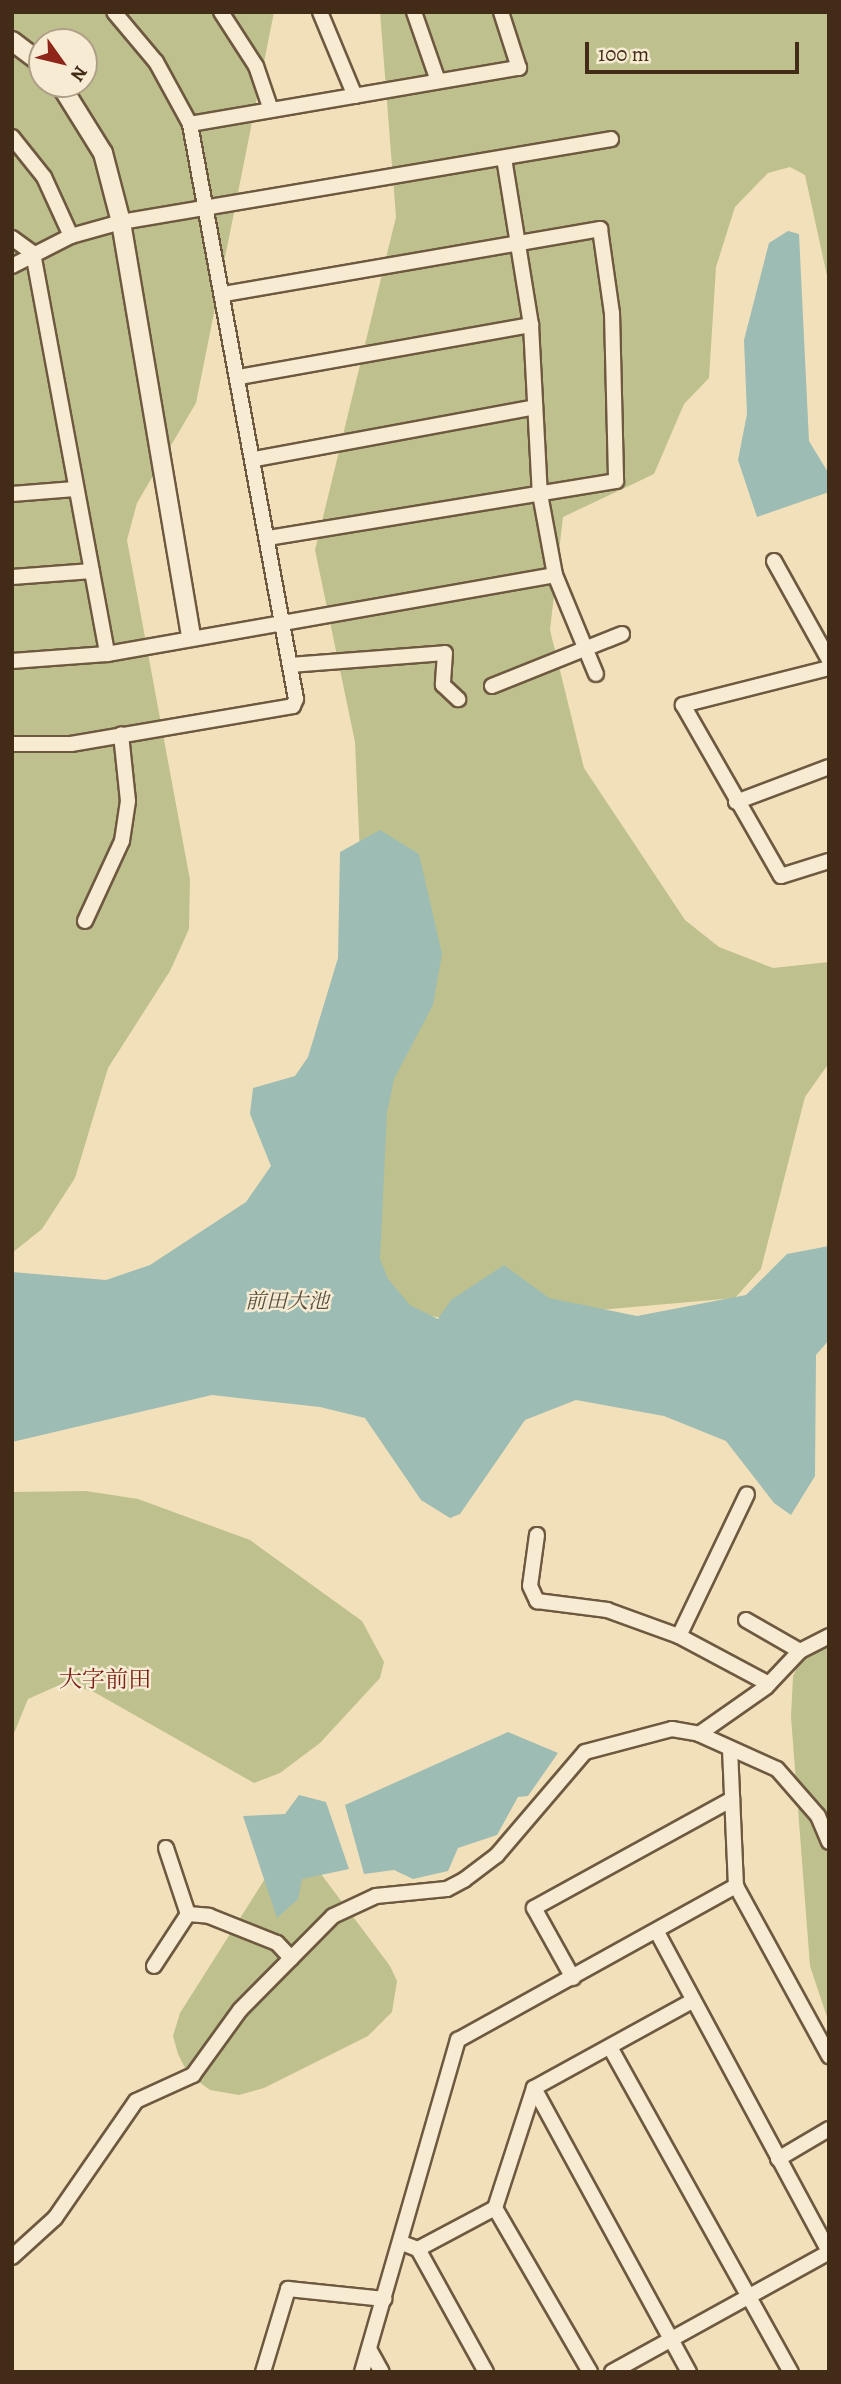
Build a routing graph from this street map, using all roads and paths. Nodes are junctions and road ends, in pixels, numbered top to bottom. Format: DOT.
graph roads {
  1 [pos="114,12"];
  2 [pos="220,12"];
  3 [pos="320,12"];
  4 [pos="414,12"];
  5 [pos="501,12"];
  6 [pos="12,41"];
  7 [pos="28,53"];
  8 [pos="438,81"];
  9 [pos="355,96"];
  10 [pos="69,98"];
  11 [pos="271,110"];
  12 [pos="190,124"];
  13 [pos="12,136"];
  14 [pos="611,139"];
  15 [pos="503,158"];
  16 [pos="210,208"];
  17 [pos="121,222"];
  18 [pos="71,236"];
  19 [pos="12,238"];
  20 [pos="516,242"];
  21 [pos="33,253"];
  22 [pos="12,266"];
  23 [pos="224,293"];
  24 [pos="531,325"];
  25 [pos="239,377"];
  26 [pos="534,407"];
  27 [pos="255,459"];
  28 [pos="75,489"];
  29 [pos="12,494"];
  30 [pos="540,494"];
  31 [pos="267,538"];
  32 [pos="774,561"];
  33 [pos="92,571"];
  34 [pos="555,575"];
  35 [pos="12,578"];
  36 [pos="282,624"];
  37 [pos="622,634"];
  38 [pos="191,636"];
  39 [pos="586,649"];
  40 [pos="107,654"];
  41 [pos="829,660"];
  42 [pos="12,661"];
  43 [pos="290,665"];
  44 [pos="829,668"];
  45 [pos="596,674"];
  46 [pos="492,686"];
  47 [pos="458,699"];
  48 [pos="121,734"];
  49 [pos="12,744"];
  50 [pos="829,767"];
  51 [pos="736,802"];
  52 [pos="829,860"];
  53 [pos="85,921"];
  54 [pos="747,1494"];
  55 [pos="537,1535"];
  56 [pos="746,1620"];
  57 [pos="679,1636"];
  58 [pos="829,1636"];
  59 [pos="800,1651"];
  60 [pos="769,1684"];
  61 [pos="699,1734"];
  62 [pos="730,1749"];
  63 [pos="732,1799"];
  64 [pos="829,1842"];
  65 [pos="166,1848"];
  66 [pos="736,1886"];
  67 [pos="188,1914"];
  68 [pos="657,1932"];
  69 [pos="291,1958"];
  70 [pos="154,1966"];
  71 [pos="573,1978"];
  72 [pos="692,2001"];
  73 [pos="611,2049"];
  74 [pos="829,2056"];
  75 [pos="534,2088"];
  76 [pos="829,2129"];
  77 [pos="778,2159"];
  78 [pos="495,2208"];
  79 [pos="402,2243"];
  80 [pos="418,2249"];
  81 [pos="829,2252"];
  82 [pos="12,2257"];
  83 [pos="749,2296"];
  84 [pos="384,2299"];
  85 [pos="671,2339"];
  86 [pos="369,2349"];
  87 [pos="263,2372"];
  88 [pos="362,2372"];
  89 [pos="382,2372"];
  90 [pos="486,2372"];
  91 [pos="590,2372"];
  92 [pos="612,2372"];
  93 [pos="689,2372"];
  94 [pos="791,2372"];
  1 -- 12 [label="street"];
  2 -- 11 [label="street"];
  3 -- 9 [label="street"];
  4 -- 8 [label="street"];
  5 -- 8 [label="street"];
  6 -- 7 [label="street"];
  8 -- 9 [label="street"];
  9 -- 11 [label="street"];
  10 -- 17 [label="street"];
  11 -- 12 [label="street"];
  12 -- 16 [label="street"];
  13 -- 18 [label="street"];
  14 -- 15 [label="street"];
  15 -- 16 [label="street"];
  15 -- 20 [label="street"];
  16 -- 17 [label="street"];
  16 -- 23 [label="street"];
  17 -- 18 [label="street"];
  17 -- 38 [label="street"];
  18 -- 21 [label="street"];
  19 -- 21 [label="street"];
  20 -- 23 [label="street"];
  20 -- 24 [label="street"];
  20 -- 30 [label="street"];
  21 -- 22 [label="street"];
  21 -- 28 [label="street"];
  23 -- 25 [label="street"];
  24 -- 25 [label="street"];
  24 -- 26 [label="street"];
  25 -- 27 [label="street"];
  26 -- 27 [label="street"];
  26 -- 30 [label="street"];
  27 -- 31 [label="street"];
  28 -- 29 [label="street"];
  28 -- 33 [label="street"];
  30 -- 31 [label="street"];
  30 -- 34 [label="street"];
  31 -- 36 [label="street"];
  32 -- 41 [label="street"];
  33 -- 35 [label="street"];
  33 -- 40 [label="street"];
  34 -- 36 [label="street"];
  34 -- 39 [label="street"];
  36 -- 38 [label="street"];
  36 -- 43 [label="street"];
  37 -- 39 [label="street"];
  38 -- 40 [label="street"];
  39 -- 45 [label="street"];
  39 -- 46 [label="street"];
  40 -- 42 [label="street"];
  43 -- 47 [label="street"];
  43 -- 48 [label="street"];
  44 -- 51 [label="street"];
  48 -- 49 [label="street"];
  48 -- 53 [label="street"];
  50 -- 51 [label="street"];
  51 -- 52 [label="street"];
  54 -- 57 [label="street"];
  55 -- 57 [label="street"];
  56 -- 59 [label="street"];
  57 -- 60 [label="street"];
  58 -- 59 [label="street"];
  59 -- 60 [label="street"];
  60 -- 61 [label="street"];
  61 -- 62 [label="street"];
  61 -- 69 [label="street"];
  62 -- 63 [label="street"];
  62 -- 64 [label="street"];
  63 -- 66 [label="street"];
  63 -- 71 [label="street"];
  65 -- 67 [label="street"];
  66 -- 68 [label="street"];
  66 -- 74 [label="street"];
  67 -- 69 [label="street"];
  67 -- 70 [label="street"];
  68 -- 71 [label="street"];
  68 -- 72 [label="street"];
  69 -- 82 [label="street"];
  71 -- 79 [label="street"];
  72 -- 73 [label="street"];
  72 -- 77 [label="street"];
  73 -- 75 [label="street"];
  73 -- 83 [label="street"];
  75 -- 78 [label="street"];
  75 -- 85 [label="street"];
  76 -- 77 [label="street"];
  77 -- 81 [label="street"];
  78 -- 80 [label="street"];
  78 -- 91 [label="street"];
  79 -- 80 [label="street"];
  79 -- 84 [label="street"];
  80 -- 90 [label="street"];
  81 -- 83 [label="street"];
  83 -- 85 [label="street"];
  83 -- 94 [label="street"];
  84 -- 86 [label="street"];
  84 -- 87 [label="street"];
  85 -- 92 [label="street"];
  85 -- 93 [label="street"];
  86 -- 88 [label="street"];
  86 -- 89 [label="street"];
}
